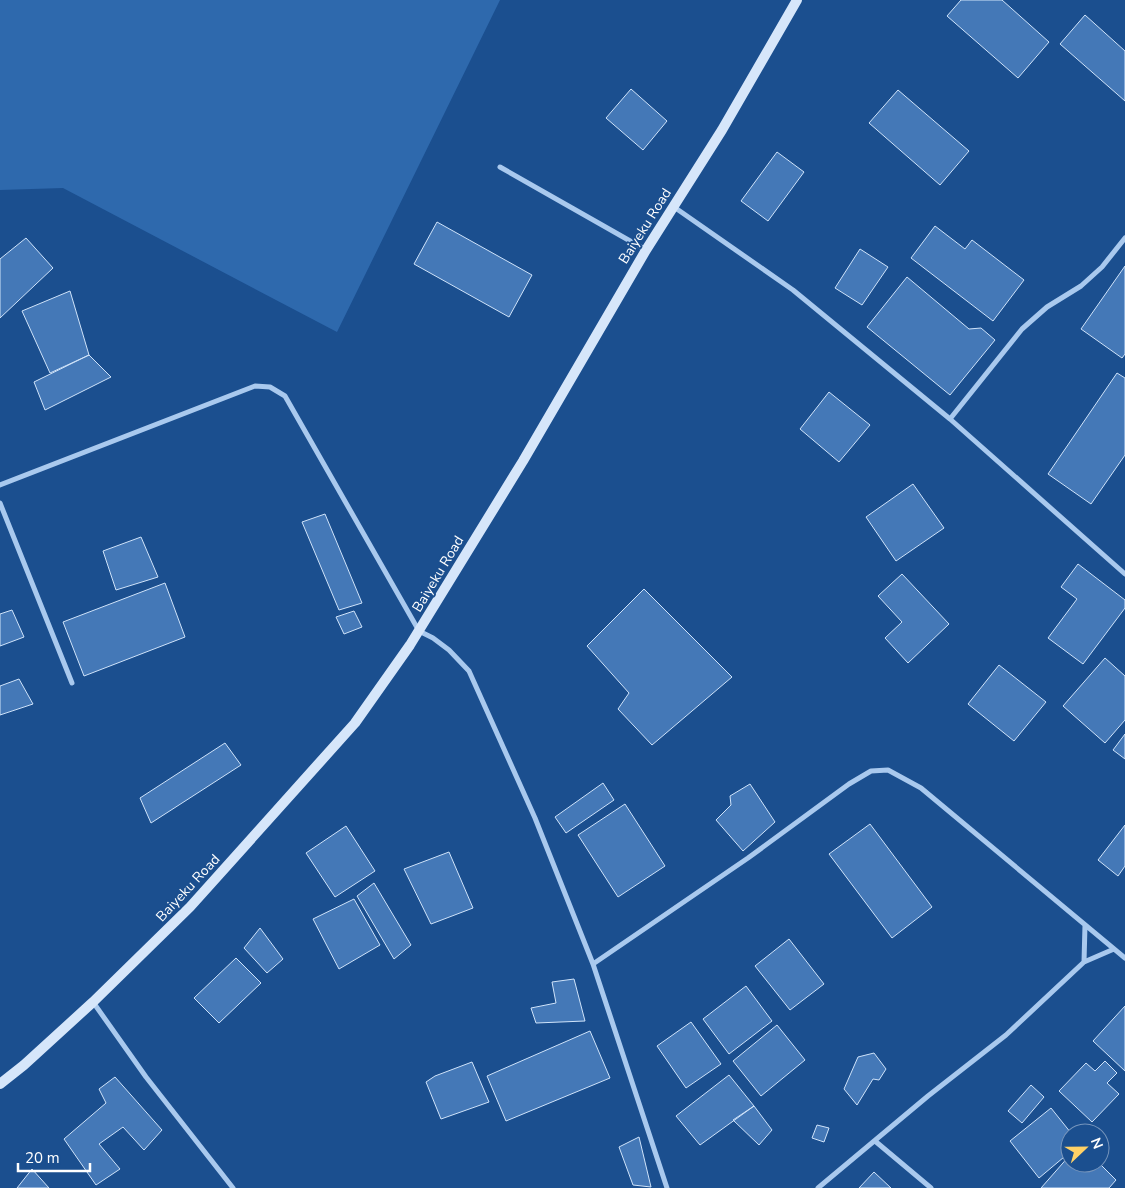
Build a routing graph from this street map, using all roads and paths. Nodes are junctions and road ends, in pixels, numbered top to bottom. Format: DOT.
graph roads {
  1 [pos="797,0"];
  2 [pos="500,167"];
  3 [pos="673,207"];
  4 [pos="1124,242"];
  5 [pos="646,250"];
  6 [pos="950,419"];
  7 [pos="0,485"];
  8 [pos="0,503"];
  9 [pos="1125,574"];
  10 [pos="419,630"];
  11 [pos="72,683"];
  12 [pos="1085,925"];
  13 [pos="1114,949"];
  14 [pos="1125,958"];
  15 [pos="1084,962"];
  16 [pos="593,964"];
  17 [pos="93,1002"];
  18 [pos="0,1084"];
  19 [pos="875,1141"];
  20 [pos="233,1188"];
  21 [pos="667,1188"];
  22 [pos="818,1188"];
  23 [pos="931,1188"];
  1 -- 3 [label="main road, Baiyeku Road"];
  2 -- 5 [label="street"];
  3 -- 5 [label="main road, Baiyeku Road"];
  3 -- 6 [label="street"];
  4 -- 6 [label="street"];
  5 -- 10 [label="main road, Baiyeku Road"];
  6 -- 9 [label="street"];
  7 -- 10 [label="street"];
  8 -- 11 [label="street"];
  10 -- 16 [label="street"];
  10 -- 17 [label="main road, Baiyeku Road"];
  12 -- 13 [label="street"];
  12 -- 15 [label="street"];
  12 -- 16 [label="street"];
  13 -- 14 [label="street"];
  13 -- 15 [label="street"];
  15 -- 19 [label="street"];
  16 -- 21 [label="street"];
  17 -- 18 [label="main road, Baiyeku Road"];
  17 -- 20 [label="street"];
  19 -- 22 [label="street"];
  19 -- 23 [label="street"];
}
